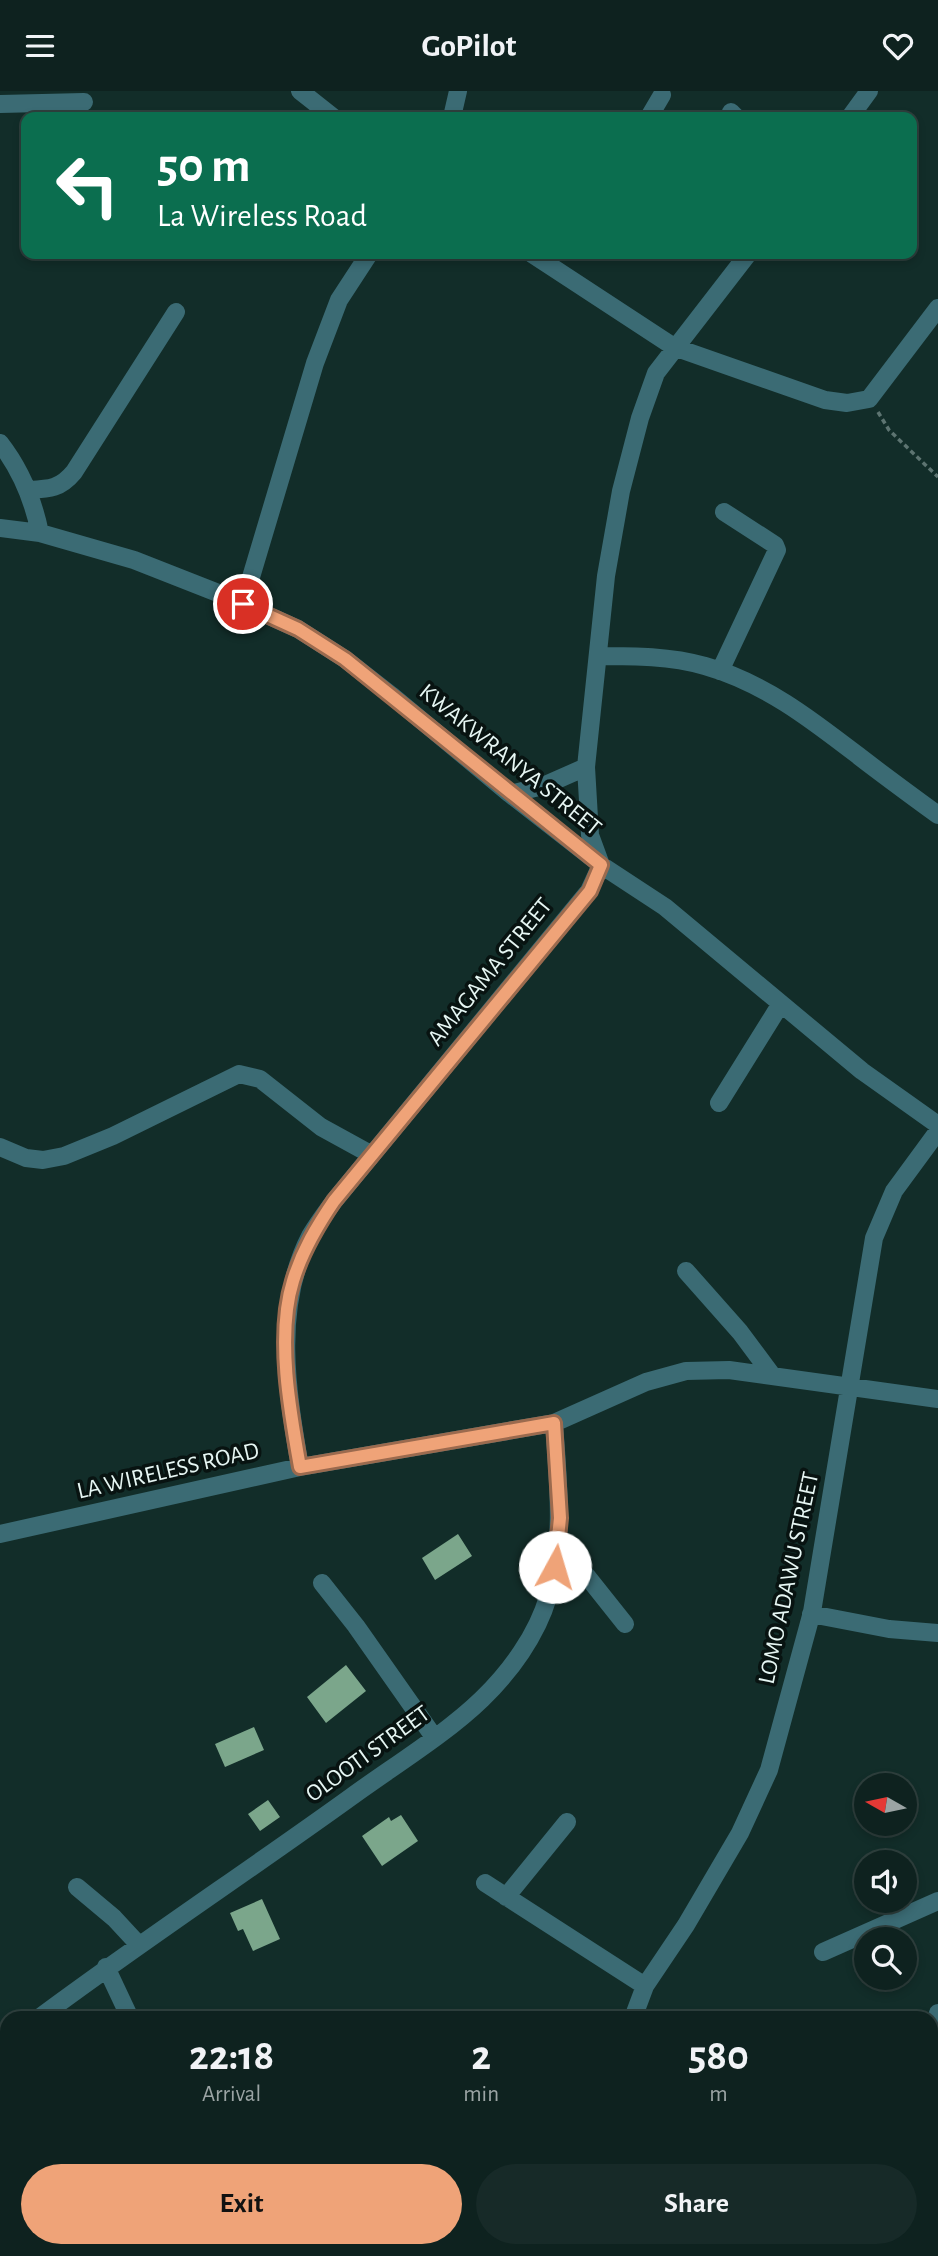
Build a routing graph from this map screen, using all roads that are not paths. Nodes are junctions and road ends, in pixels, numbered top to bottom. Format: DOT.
graph roads {
  1 [pos="300,91"];
  2 [pos="458,91"];
  3 [pos="869,91"];
  4 [pos="662,95"];
  5 [pos="84,102"];
  6 [pos="0,104"];
  7 [pos="327,112"];
  8 [pos="453,112"];
  9 [pos="652,112"];
  10 [pos="854,112"];
  11 [pos="366,259"];
  12 [pos="546,259"];
  13 [pos="744,259"];
  14 [pos="938,308"];
  15 [pos="176,312"];
  16 [pos="674,347"];
  17 [pos="0,443"];
  18 [pos="28,490"];
  19 [pos="724,512"];
  20 [pos="0,528"];
  21 [pos="40,533"];
  22 [pos="243,604"];
  23 [pos="599,656"];
  24 [pos="720,671"];
  25 [pos="586,767"];
  26 [pos="510,794"];
  27 [pos="938,815"];
  28 [pos="601,865"];
  29 [pos="780,1005"];
  30 [pos="719,1103"];
  31 [pos="938,1125"];
  32 [pos="938,1131"];
  33 [pos="0,1147"];
  34 [pos="372,1155"];
  35 [pos="686,1271"];
  36 [pos="772,1375"];
  37 [pos="850,1385"];
  38 [pos="938,1399"];
  39 [pos="554,1423"];
  40 [pos="300,1467"];
  41 [pos="0,1534"];
  42 [pos="555,1567"];
  43 [pos="323,1583"];
  44 [pos="811,1614"];
  45 [pos="625,1623"];
  46 [pos="938,1633"];
  47 [pos="434,1738"];
  48 [pos="568,1822"];
  49 [pos="485,1883"];
  50 [pos="77,1887"];
  51 [pos="506,1897"];
  52 [pos="938,1902"];
  53 [pos="139,1945"];
  54 [pos="823,1952"];
  55 [pos="106,1967"];
  56 [pos="645,1986"];
  57 [pos="48,2011"];
  58 [pos="127,2011"];
  59 [pos="636,2011"];
  1 -- 7 [label="street"];
  2 -- 8 [label="street"];
  3 -- 10 [label="street"];
  4 -- 9 [label="street"];
  5 -- 6 [label="street"];
  11 -- 22 [label="street"];
  12 -- 16 [label="street"];
  13 -- 16 [label="street"];
  14 -- 16 [label="street"];
  15 -- 18 [label="street"];
  16 -- 23 [label="street"];
  17 -- 18 [label="street"];
  18 -- 21 [label="street"];
  19 -- 24 [label="street"];
  20 -- 21 [label="street, KWAKWRANYA STREET"];
  21 -- 22 [label="street, KWAKWRANYA STREET"];
  22 -- 26 [label="street, KWAKWRANYA STREET"];
  23 -- 24 [label="street"];
  23 -- 25 [label="street"];
  24 -- 27 [label="street"];
  25 -- 26 [label="street"];
  25 -- 28 [label="street"];
  26 -- 28 [label="street, KWAKWRANYA STREET"];
  28 -- 29 [label="street, KWAKWRANYA STREET"];
  28 -- 34 [label="street, AMAGAMA STREET"];
  29 -- 30 [label="street"];
  29 -- 31 [label="street, KWAKWRANYA STREET"];
  32 -- 37 [label="street, LOMO ADAWU STREET"];
  33 -- 34 [label="street"];
  34 -- 40 [label="street, AMAGAMA STREET"];
  35 -- 36 [label="street"];
  36 -- 37 [label="street, LA WIRELESS ROAD"];
  36 -- 39 [label="street, LA WIRELESS ROAD"];
  37 -- 38 [label="street, LA WIRELESS ROAD"];
  37 -- 44 [label="street, LOMO ADAWU STREET"];
  39 -- 40 [label="street, LA WIRELESS ROAD"];
  39 -- 42 [label="street, OLOOTI STREET"];
  40 -- 41 [label="street, LA WIRELESS ROAD"];
  42 -- 45 [label="street"];
  42 -- 47 [label="street, OLOOTI STREET"];
  43 -- 47 [label="street"];
  44 -- 46 [label="street"];
  44 -- 56 [label="street, LOMO ADAWU STREET"];
  47 -- 53 [label="street, OLOOTI STREET"];
  48 -- 51 [label="street"];
  49 -- 51 [label="street"];
  50 -- 53 [label="street"];
  51 -- 56 [label="street"];
  52 -- 54 [label="street"];
  53 -- 55 [label="street, OLOOTI STREET"];
  55 -- 57 [label="street, OLOOTI STREET"];
  55 -- 58 [label="street"];
  56 -- 59 [label="street, LOMO ADAWU STREET"];
}
